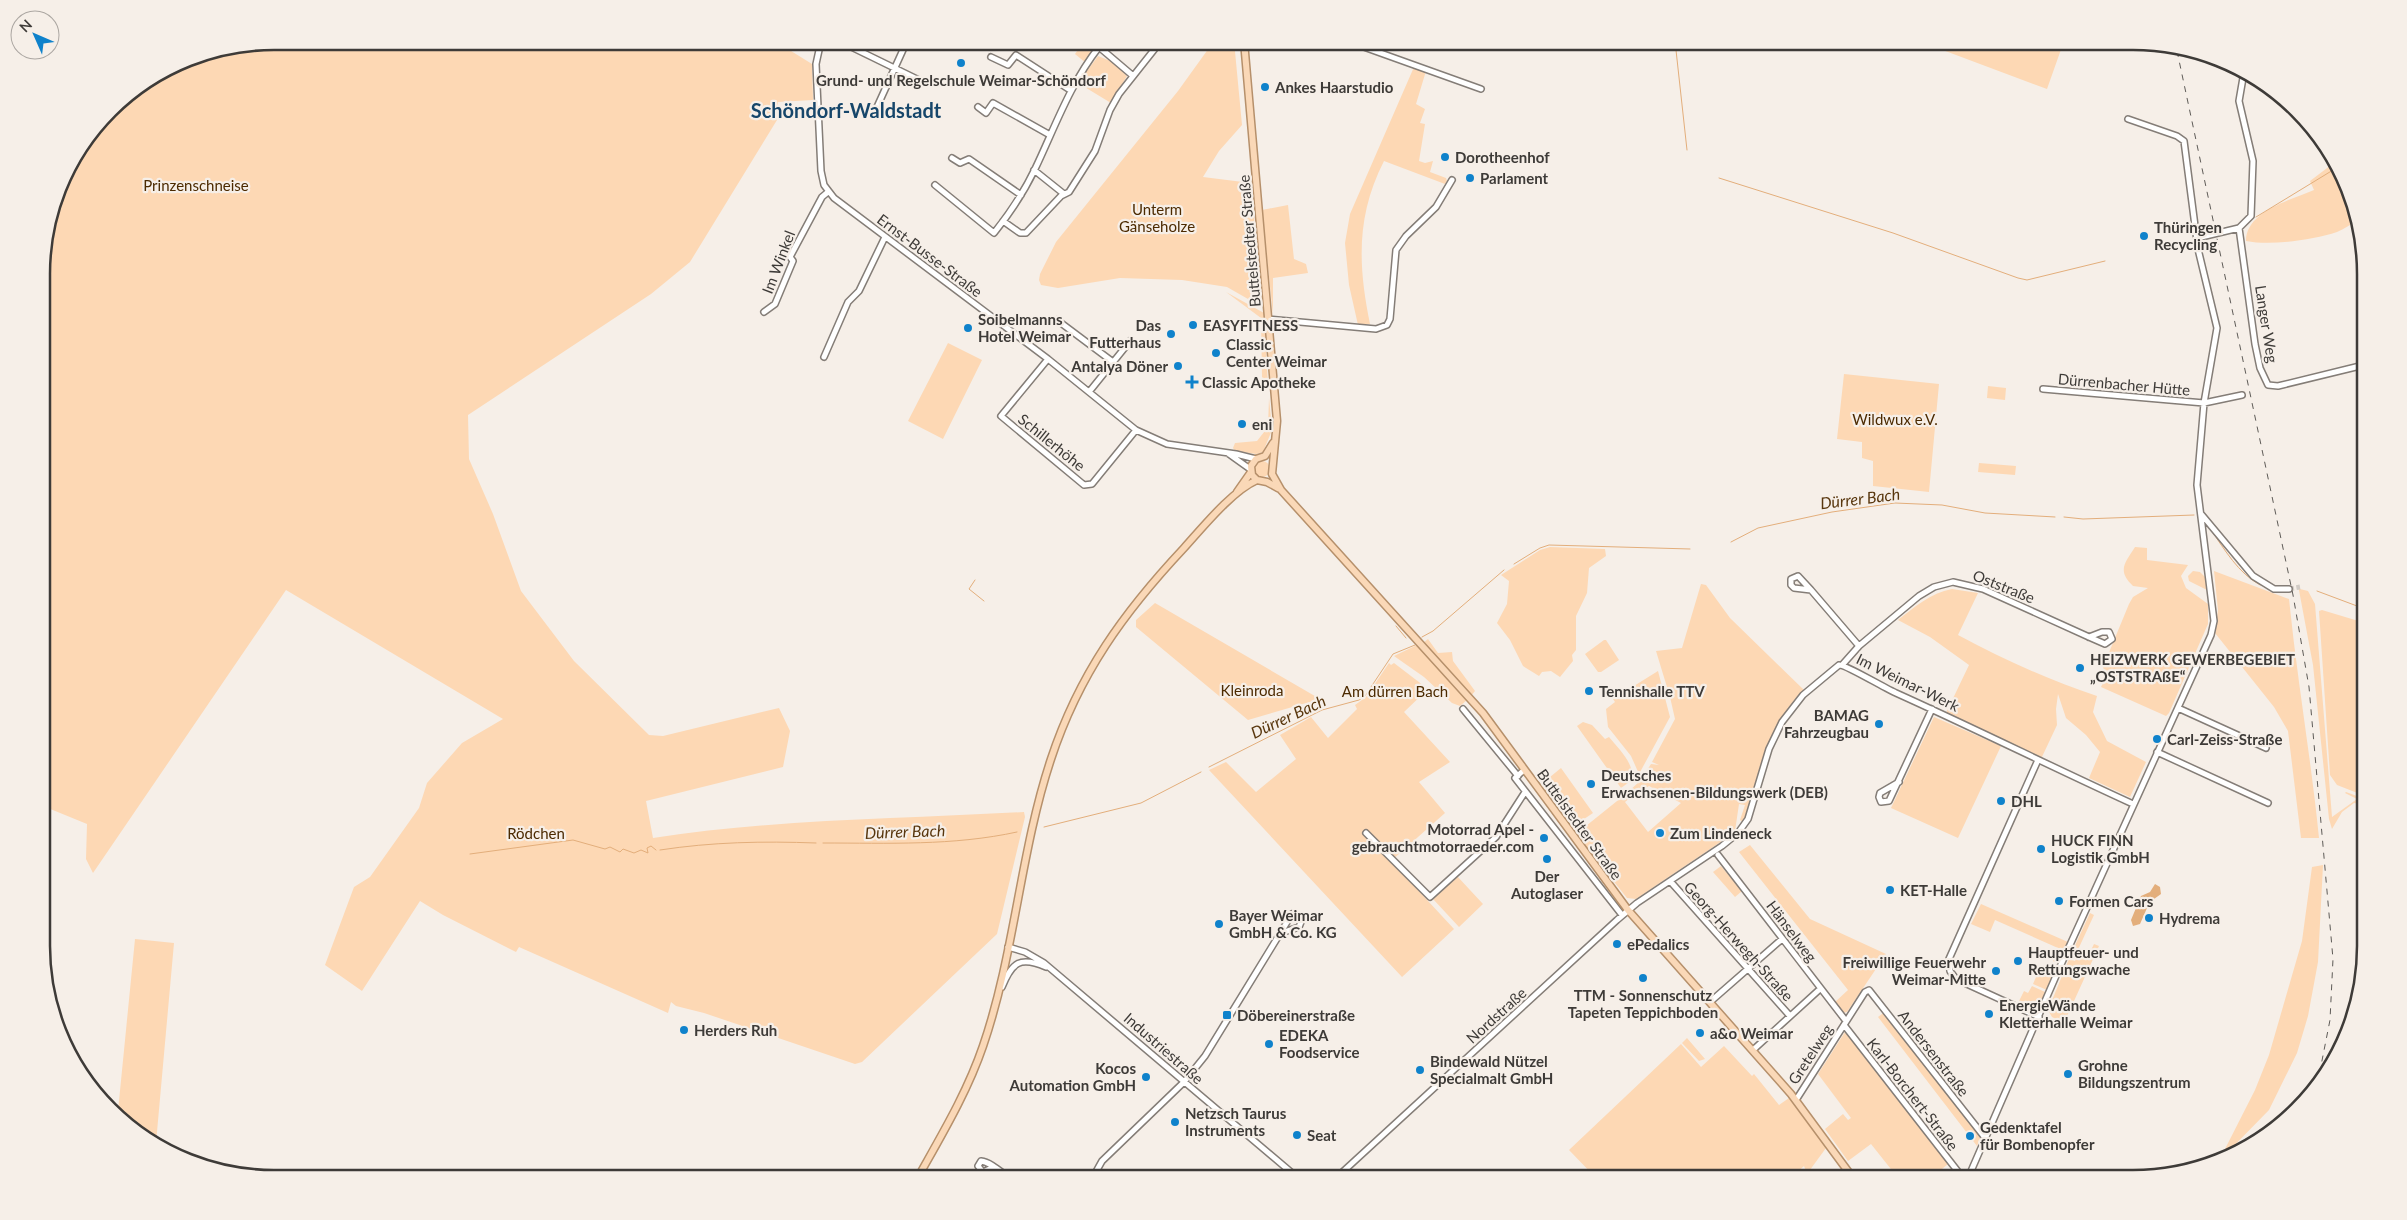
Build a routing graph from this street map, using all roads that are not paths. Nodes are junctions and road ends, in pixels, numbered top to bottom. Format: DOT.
graph roads {
  1 [pos="819,50"];
  2 [pos="856,50"];
  3 [pos="903,50"];
  4 [pos="1092,50"];
  5 [pos="1104,50"];
  6 [pos="1153,50"];
  7 [pos="1245,50"];
  8 [pos="1372,50"];
  9 [pos="991,57"];
  10 [pos="895,70"];
  11 [pos="1132,75"];
  12 [pos="2243,79"];
  13 [pos="921,82"];
  14 [pos="1481,89"];
  15 [pos="1070,90"];
  16 [pos="877,107"];
  17 [pos="978,107"];
  18 [pos="2128,119"];
  19 [pos="1050,135"];
  20 [pos="952,158"];
  21 [pos="1034,170"];
  22 [pos="1452,180"];
  23 [pos="936,185"];
  24 [pos="828,192"];
  25 [pos="1064,194"];
  26 [pos="1021,195"];
  27 [pos="1003,221"];
  28 [pos="2239,228"];
  29 [pos="885,236"];
  30 [pos="2197,238"];
  31 [pos="764,312"];
  32 [pos="1268,319"];
  33 [pos="1057,320"];
  34 [pos="1131,340"];
  35 [pos="824,357"];
  36 [pos="1048,358"];
  37 [pos="1113,362"];
  38 [pos="2357,367"];
  39 [pos="2043,389"];
  40 [pos="1089,392"];
  41 [pos="2242,394"];
  42 [pos="2204,403"];
  43 [pos="1136,430"];
  44 [pos="1275,439"];
  45 [pos="1228,454"];
  46 [pos="1259,459"];
  47 [pos="1272,465"];
  48 [pos="1250,471"];
  49 [pos="1272,474"];
  50 [pos="1261,480"];
  51 [pos="1281,490"];
  52 [pos="1234,497"];
  53 [pos="2201,515"];
  54 [pos="2289,589"];
  55 [pos="1811,590"];
  56 [pos="2089,637"];
  57 [pos="1859,646"];
  58 [pos="1843,664"];
  59 [pos="1463,708"];
  60 [pos="2178,708"];
  61 [pos="1932,709"];
  62 [pos="2266,748"];
  63 [pos="2157,752"];
  64 [pos="2038,760"];
  65 [pos="1524,770"];
  66 [pos="1518,776"];
  67 [pos="1898,782"];
  68 [pos="1525,792"];
  69 [pos="2268,803"];
  70 [pos="2133,804"];
  71 [pos="1366,833"];
  72 [pos="1718,855"];
  73 [pos="1670,881"];
  74 [pos="1628,910"];
  75 [pos="1622,915"];
  76 [pos="1281,933"];
  77 [pos="1782,939"];
  78 [pos="1008,946"];
  79 [pos="1051,969"];
  80 [pos="1747,969"];
  81 [pos="1820,989"];
  82 [pos="996,1002"];
  83 [pos="1710,1002"];
  84 [pos="1790,1016"];
  85 [pos="2039,1017"];
  86 [pos="1845,1023"];
  87 [pos="1753,1050"];
  88 [pos="1184,1082"];
  89 [pos="1796,1100"];
  90 [pos="1986,1139"];
  91 [pos="994,1167"];
  92 [pos="922,1170"];
  93 [pos="998,1170"];
  94 [pos="1097,1170"];
  95 [pos="1288,1170"];
  96 [pos="1345,1170"];
  97 [pos="1847,1170"];
  98 [pos="1957,1170"];
  99 [pos="1972,1170"];
  1 -- 24 [label="street"];
  2 -- 10 [label="street"];
  3 -- 10 [label="street"];
  4 -- 15 [label="street"];
  5 -- 11 [label="street"];
  6 -- 11 [label="street"];
  7 -- 32 [label="main road, Buttelstedter Straße"];
  8 -- 14 [label="street"];
  9 -- 15 [label="street"];
  10 -- 13 [label="street"];
  10 -- 16 [label="street"];
  11 -- 25 [label="street"];
  12 -- 28 [label="street"];
  15 -- 19 [label="street"];
  17 -- 19 [label="street"];
  18 -- 30 [label="street, Dürrenbacher Hütte"];
  19 -- 21 [label="street"];
  20 -- 26 [label="street"];
  21 -- 25 [label="street"];
  21 -- 26 [label="street"];
  22 -- 32 [label="street"];
  23 -- 27 [label="street"];
  24 -- 29 [label="street, Ernst-Busse-Straße"];
  24 -- 31 [label="street, Im Winkel"];
  25 -- 27 [label="street"];
  26 -- 27 [label="street"];
  28 -- 30 [label="street"];
  28 -- 38 [label="street, Langer Weg"];
  29 -- 35 [label="street"];
  29 -- 36 [label="street, Ernst-Busse-Straße"];
  30 -- 42 [label="street, Dürrenbacher Hütte"];
  32 -- 44 [label="main road, Buttelstedter Straße"];
  33 -- 37 [label="street"];
  34 -- 37 [label="street"];
  36 -- 40 [label="street, Ernst-Busse-Straße"];
  36 -- 43 [label="street, Schillerhöhe"];
  37 -- 40 [label="street"];
  39 -- 42 [label="street, Dürrenbacher Hütte"];
  40 -- 43 [label="street, Ernst-Busse-Straße"];
  41 -- 42 [label="street, Dürrenbacher Hütte"];
  42 -- 53 [label="street, Dürrenbacher Hütte"];
  43 -- 45 [label="street, Ernst-Busse-Straße"];
  44 -- 46 [label="main road"];
  44 -- 47 [label="main road, Buttelstedter Straße"];
  45 -- 46 [label="street, Ernst-Busse-Straße"];
  45 -- 48 [label="street, Ernst-Busse-Straße"];
  46 -- 47 [label="main road"];
  46 -- 48 [label="main road"];
  47 -- 49 [label="main road, Buttelstedter Straße"];
  48 -- 50 [label="main road"];
  48 -- 52 [label="main road"];
  49 -- 50 [label="main road"];
  49 -- 51 [label="main road"];
  50 -- 51 [label="main road"];
  50 -- 52 [label="main road"];
  51 -- 65 [label="main road, Buttelstedter Straße"];
  52 -- 78 [label="main road"];
  53 -- 54 [label="street"];
  53 -- 60 [label="street, Dürrenbacher Hütte"];
  55 -- 57 [label="street"];
  56 -- 57 [label="street, Oststraße"];
  57 -- 58 [label="street, Oststraße"];
  58 -- 61 [label="street, Im Weimar-Werk"];
  58 -- 73 [label="street, Im Weimar-Werk"];
  59 -- 66 [label="street, Buttelstedter Straße"];
  60 -- 62 [label="street"];
  60 -- 63 [label="street, Dürrenbacher Hütte"];
  61 -- 64 [label="street, Im Weimar-Werk"];
  61 -- 67 [label="street"];
  63 -- 69 [label="street"];
  63 -- 70 [label="street, Dürrenbacher Hütte"];
  64 -- 70 [label="street, Im Weimar-Werk"];
  64 -- 85 [label="street"];
  65 -- 66 [label="street"];
  65 -- 74 [label="main road, Buttelstedter Straße"];
  66 -- 68 [label="street, Buttelstedter Straße"];
  68 -- 71 [label="street"];
  68 -- 75 [label="street, Buttelstedter Straße"];
  70 -- 85 [label="street, Dürrenbacher Hütte"];
  72 -- 77 [label="street, Hänselweg"];
  73 -- 74 [label="street, Im Weimar-Werk"];
  73 -- 80 [label="street, Georg-Herwegh-Straße"];
  74 -- 75 [label="street, Nordstraße"];
  74 -- 83 [label="main road, Buttelstedter Straße"];
  75 -- 96 [label="street, Nordstraße"];
  76 -- 76 [label="street"];
  76 -- 88 [label="street"];
  77 -- 80 [label="street"];
  77 -- 81 [label="street, Hänselweg"];
  78 -- 79 [label="street, Industriestraße"];
  78 -- 82 [label="main road"];
  79 -- 82 [label="street"];
  79 -- 88 [label="street, Industriestraße"];
  80 -- 83 [label="street"];
  80 -- 84 [label="street, Georg-Herwegh-Straße"];
  81 -- 84 [label="street"];
  81 -- 86 [label="street, Hänselweg"];
  82 -- 92 [label="main road"];
  83 -- 87 [label="main road, Buttelstedter Straße"];
  84 -- 87 [label="street"];
  85 -- 90 [label="street, Dürrenbacher Hütte"];
  86 -- 89 [label="street, Gretelweg"];
  86 -- 90 [label="street, Andersenstraße"];
  86 -- 98 [label="street, Karl-Borchert-Straße"];
  87 -- 89 [label="main road, Buttelstedter Straße"];
  88 -- 94 [label="street"];
  88 -- 95 [label="street, Industriestraße"];
  89 -- 97 [label="main road, Buttelstedter Straße"];
  90 -- 99 [label="street, Dürrenbacher Hütte"];
  91 -- 93 [label="street"];
}
